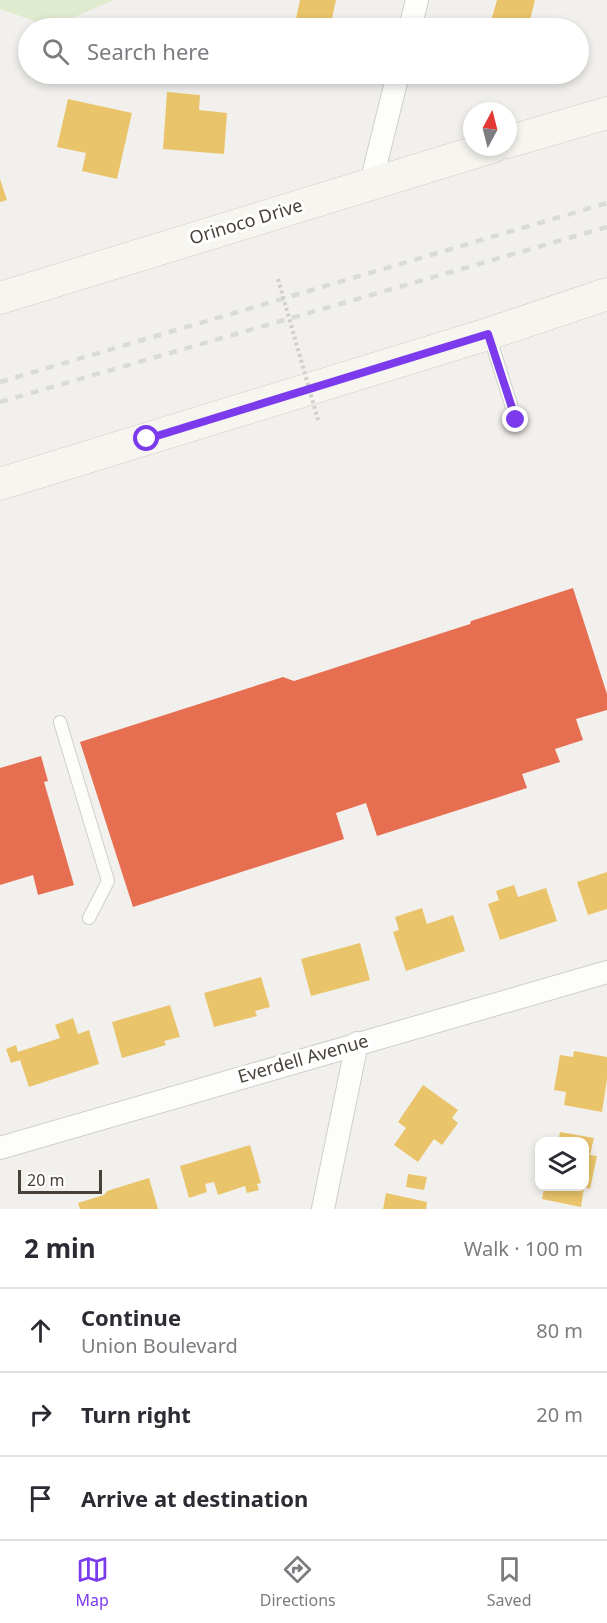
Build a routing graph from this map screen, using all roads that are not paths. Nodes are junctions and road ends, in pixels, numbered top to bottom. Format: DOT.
graph roads {
  1 [pos="417,0"];
  2 [pos="412,18"];
  3 [pos="396,84"];
  4 [pos="607,113"];
  5 [pos="517,139"];
  6 [pos="463,156"];
  7 [pos="371,183"];
  8 [pos="607,294"];
  9 [pos="0,298"];
  10 [pos="488,334"];
  11 [pos="516,420"];
  12 [pos="0,484"];
  13 [pos="60,722"];
  14 [pos="89,918"];
  15 [pos="607,972"];
  16 [pos="357,1043"];
  17 [pos="0,1148"];
  18 [pos="323,1209"];
  1 -- 2 [label="street"];
  3 -- 7 [label="street"];
  4 -- 5 [label="main road"];
  6 -- 7 [label="main road, Orinoco Drive"];
  7 -- 9 [label="main road, Orinoco Drive"];
  8 -- 10 [label="main road"];
  10 -- 11 [label="lane"];
  10 -- 12 [label="main road"];
  13 -- 14 [label="lane"];
  15 -- 16 [label="street, Everdell Avenue"];
  16 -- 17 [label="street, Everdell Avenue"];
  16 -- 18 [label="street"];
}
